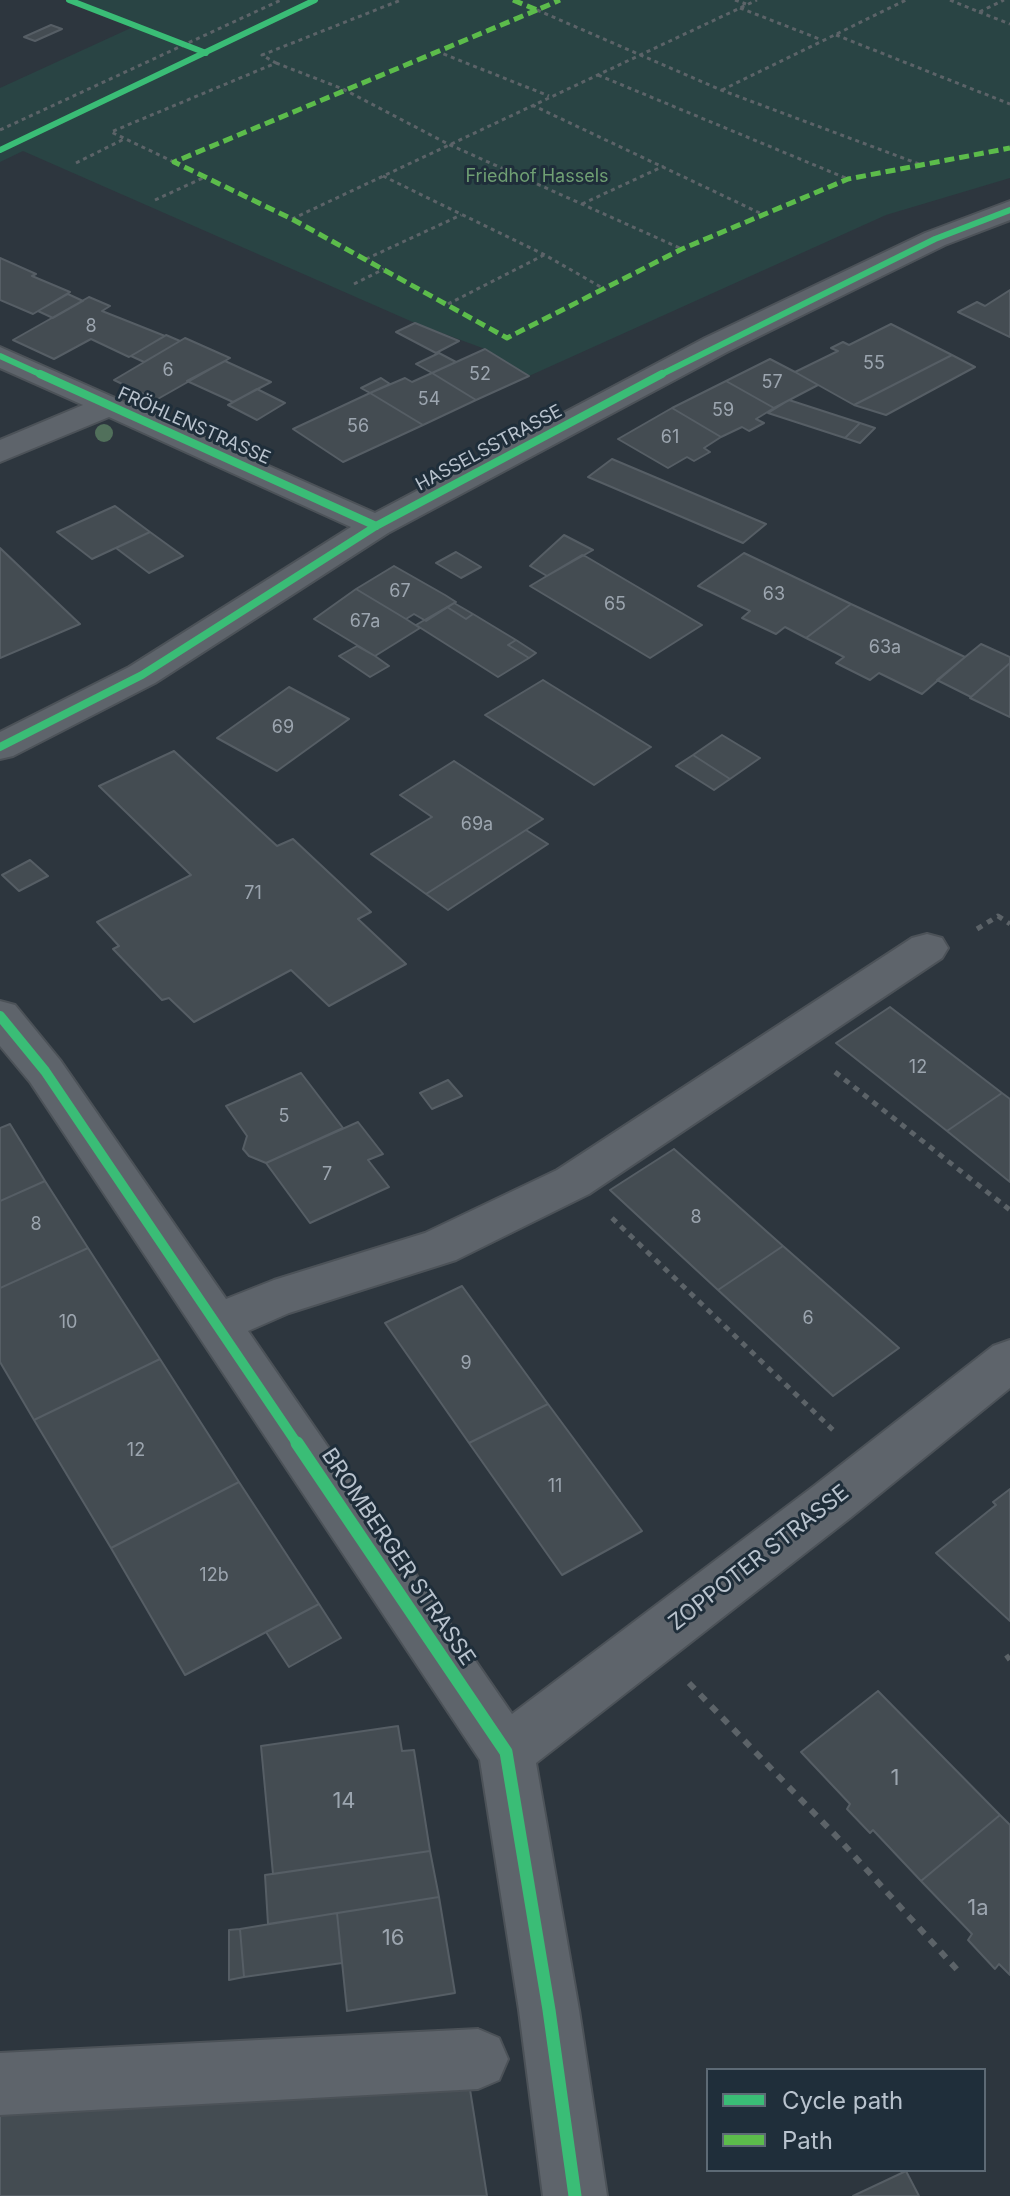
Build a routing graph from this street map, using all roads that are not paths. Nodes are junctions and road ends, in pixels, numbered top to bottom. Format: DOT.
graph roads {
  1 [pos="1010,210"];
  2 [pos="0,356"];
  3 [pos="109,406"];
  4 [pos="0,452"];
  5 [pos="376,526"];
  6 [pos="0,747"];
  7 [pos="927,948"];
  8 [pos="0,1016"];
  9 [pos="216,1324"];
  10 [pos="1010,1360"];
  11 [pos="506,1752"];
  12 [pos="478,2059"];
  13 [pos="0,2084"];
  14 [pos="575,2196"];
  1 -- 5 [label="street, HASSELSSTRASSE"];
  2 -- 3 [label="street, FRÖHLENSTRASSE"];
  3 -- 4 [label="street"];
  3 -- 5 [label="street, FRÖHLENSTRASSE"];
  5 -- 6 [label="street, HASSELSSTRASSE"];
  7 -- 9 [label="street"];
  8 -- 9 [label="street, BROMBERGER STRASSE"];
  9 -- 11 [label="street, BROMBERGER STRASSE"];
  10 -- 11 [label="street, ZOPPOTER STRASSE"];
  11 -- 14 [label="street, BROMBERGER STRASSE"];
  12 -- 13 [label="street"];
}
